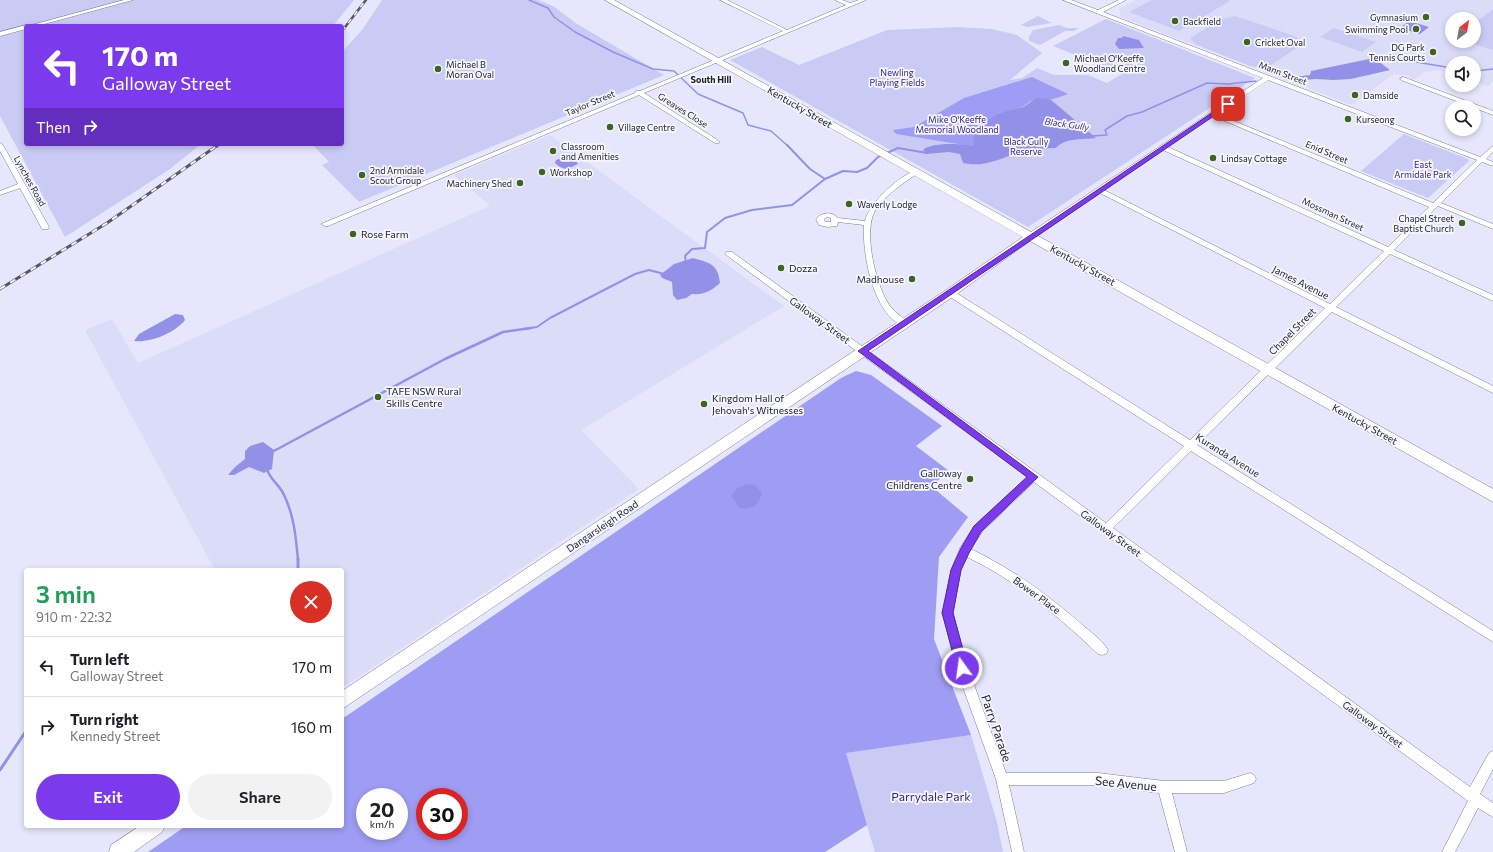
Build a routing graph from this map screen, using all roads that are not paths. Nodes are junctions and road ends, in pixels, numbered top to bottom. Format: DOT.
graph roads {
  1 [pos="130,0"];
  2 [pos="609,0"];
  3 [pos="723,0"];
  4 [pos="838,0"];
  5 [pos="863,0"];
  6 [pos="1066,0"];
  7 [pos="1123,0"];
  8 [pos="850,5"];
  9 [pos="1099,12"];
  10 [pos="39,24"];
  11 [pos="24,28"];
  12 [pos="786,31"];
  13 [pos="0,34"];
  14 [pos="716,60"];
  15 [pos="1268,77"];
  16 [pos="1403,79"];
  17 [pos="638,92"];
  18 [pos="1493,113"];
  19 [pos="1213,114"];
  20 [pos="717,142"];
  21 [pos="0,145"];
  22 [pos="1164,148"];
  23 [pos="1493,148"];
  24 [pos="1481,159"];
  25 [pos="1493,164"];
  26 [pos="916,172"];
  27 [pos="22,185"];
  28 [pos="1101,190"];
  29 [pos="0,193"];
  30 [pos="1435,205"];
  31 [pos="836,220"];
  32 [pos="868,223"];
  33 [pos="325,224"];
  34 [pos="45,227"];
  35 [pos="1493,227"];
  36 [pos="1031,236"];
  37 [pos="1388,250"];
  38 [pos="729,254"];
  39 [pos="950,293"];
  40 [pos="1493,298"];
  41 [pos="1331,308"];
  42 [pos="904,322"];
  43 [pos="862,351"];
  44 [pos="1268,370"];
  45 [pos="1493,390"];
  46 [pos="1192,445"];
  47 [pos="1033,477"];
  48 [pos="1493,496"];
  49 [pos="1106,530"];
  50 [pos="964,551"];
  51 [pos="1493,637"];
  52 [pos="1102,650"];
  53 [pos="344,700"];
  54 [pos="1493,757"];
  55 [pos="1002,779"];
  56 [pos="1250,779"];
  57 [pos="1164,787"];
  58 [pos="1474,797"];
  59 [pos="1493,812"];
  60 [pos="153,828"];
  61 [pos="118,852"];
  62 [pos="1018,852"];
  63 [pos="1181,852"];
  64 [pos="1448,852"];
  1 -- 10 [label="street"];
  2 -- 14 [label="street, Kentucky Street"];
  3 -- 12 [label="street"];
  4 -- 8 [label="street"];
  5 -- 8 [label="street, Taylor Street"];
  6 -- 9 [label="street, Mann Street"];
  7 -- 9 [label="street"];
  8 -- 12 [label="street, Taylor Street"];
  9 -- 15 [label="street, Mann Street"];
  11 -- 13 [label="street"];
  12 -- 14 [label="street, Taylor Street"];
  14 -- 17 [label="street, Taylor Street"];
  14 -- 26 [label="street, Kentucky Street"];
  15 -- 19 [label="street"];
  15 -- 24 [label="street, Mann Street"];
  16 -- 18 [label="street"];
  17 -- 20 [label="street, Greaves Close"];
  17 -- 33 [label="street, Taylor Street"];
  19 -- 22 [label="street"];
  19 -- 30 [label="street, Enid Street"];
  21 -- 27 [label="street, Lynches Road"];
  22 -- 28 [label="street"];
  22 -- 37 [label="street, Mossman Street"];
  23 -- 24 [label="street, Chapel Street"];
  24 -- 25 [label="street, Mann Street"];
  24 -- 30 [label="street, Chapel Street"];
  26 -- 32 [label="street"];
  26 -- 36 [label="street, Kentucky Street"];
  27 -- 29 [label="street"];
  27 -- 34 [label="street, Lynches Road"];
  28 -- 36 [label="street"];
  28 -- 41 [label="street, James Avenue"];
  30 -- 35 [label="street, Enid Street"];
  30 -- 37 [label="street, Chapel Street"];
  31 -- 32 [label="street"];
  32 -- 42 [label="street"];
  36 -- 39 [label="street, Dangarsleigh Road"];
  36 -- 44 [label="street, Kentucky Street"];
  37 -- 40 [label="street, Mossman Street"];
  37 -- 41 [label="street, Chapel Street"];
  38 -- 43 [label="street, Galloway Street"];
  39 -- 42 [label="street, Dangarsleigh Road"];
  39 -- 46 [label="street, Kuranda Avenue"];
  41 -- 44 [label="street, Chapel Street"];
  41 -- 45 [label="street, James Avenue"];
  42 -- 43 [label="street, Dangarsleigh Road"];
  43 -- 47 [label="street, Galloway Street"];
  43 -- 53 [label="street, Dangarsleigh Road"];
  44 -- 46 [label="street, Chapel Street"];
  44 -- 48 [label="street, Kentucky Street"];
  46 -- 49 [label="street, Chapel Street"];
  46 -- 51 [label="street, Kuranda Avenue"];
  47 -- 49 [label="street, Galloway Street"];
  47 -- 50 [label="street, Parry Parade"];
  49 -- 58 [label="street, Galloway Street"];
  50 -- 52 [label="street, Bower Place"];
  50 -- 55 [label="street, Parry Parade"];
  54 -- 58 [label="street"];
  55 -- 57 [label="street, See Avenue"];
  55 -- 62 [label="street, Parry Parade"];
  56 -- 57 [label="street, See Avenue"];
  57 -- 63 [label="street"];
  58 -- 59 [label="street, Galloway Street"];
  58 -- 64 [label="street"];
  60 -- 61 [label="street"];
}
